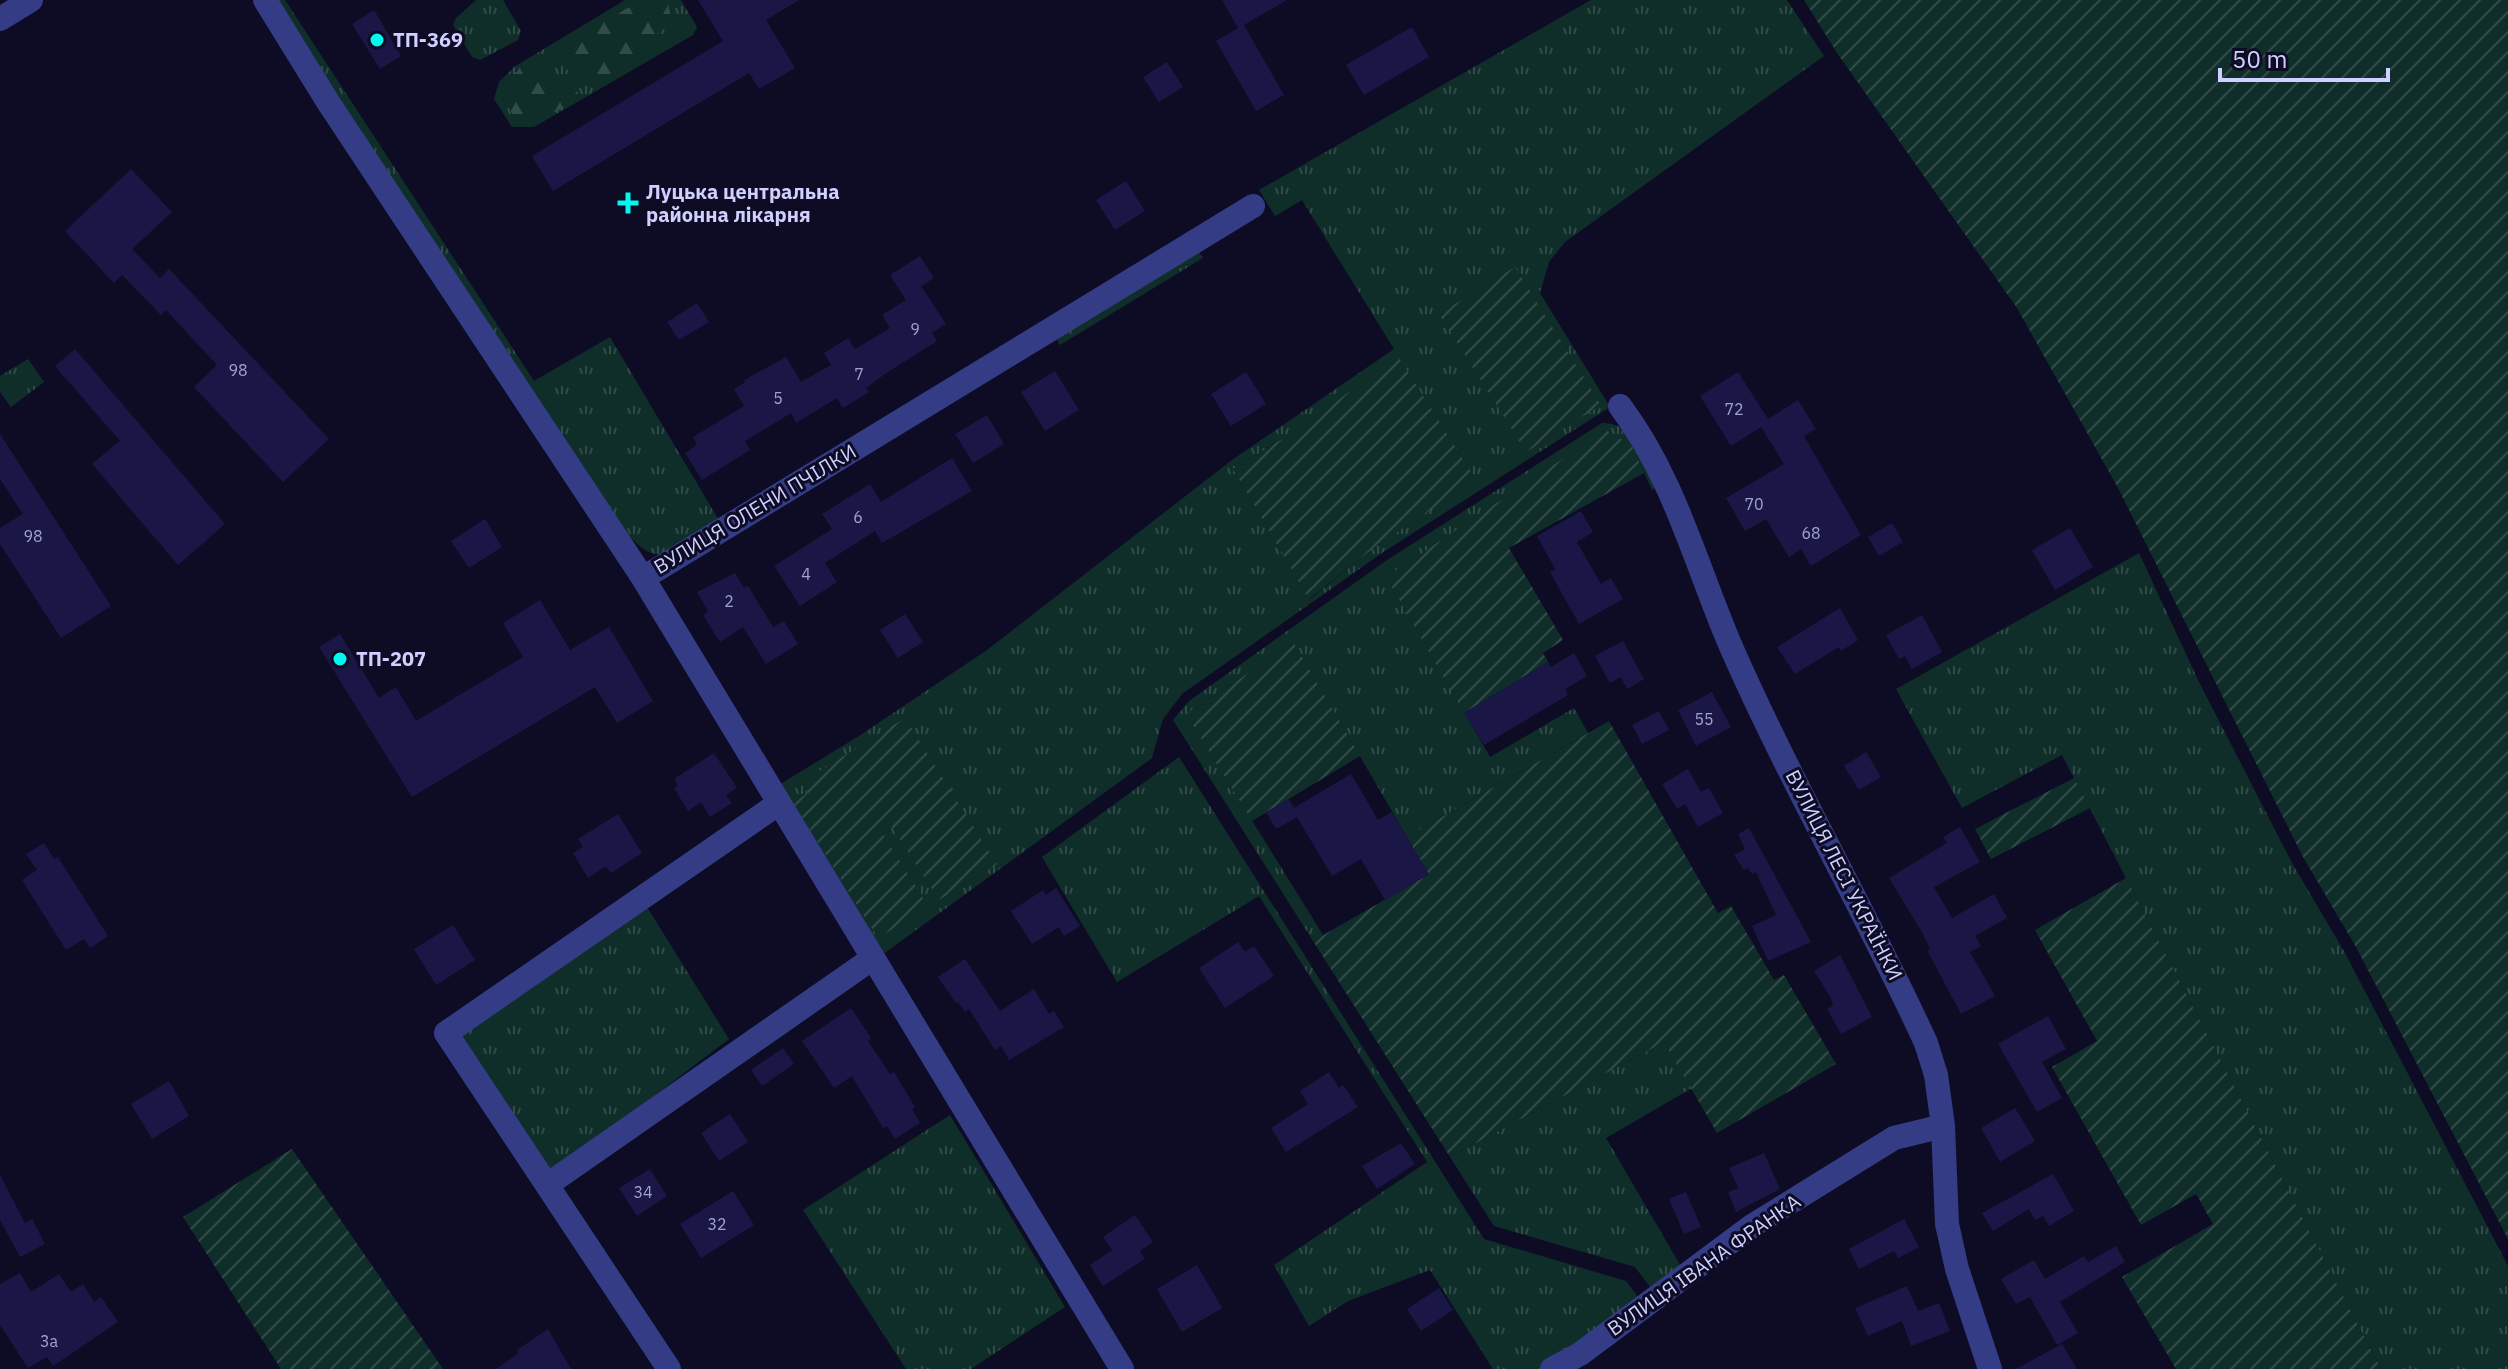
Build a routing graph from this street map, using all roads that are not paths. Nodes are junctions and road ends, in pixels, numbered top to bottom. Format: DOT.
graph roads {
  1 [pos="31,0"];
  2 [pos="265,0"];
  3 [pos="0,19"];
  4 [pos="1253,206"];
  5 [pos="1620,406"];
  6 [pos="643,578"];
  7 [pos="778,804"];
  8 [pos="873,958"];
  9 [pos="1943,1126"];
  10 [pos="547,1185"];
  11 [pos="669,1369"];
  12 [pos="1122,1369"];
  13 [pos="1552,1369"];
  14 [pos="1990,1369"];
  1 -- 3 [label="street"];
  2 -- 6 [label="street, ВУЛИЦЯ ОЛЕНИ ПЧІЛКИ"];
  4 -- 6 [label="street, ВУЛИЦЯ ОЛЕНИ ПЧІЛКИ"];
  5 -- 9 [label="street, ВУЛИЦЯ ЛЕСІ УКРАЇНКИ"];
  6 -- 7 [label="street"];
  7 -- 8 [label="street"];
  7 -- 10 [label="street"];
  8 -- 10 [label="street"];
  8 -- 12 [label="street"];
  9 -- 13 [label="street, ВУЛИЦЯ ІВАНА ФРАНКА"];
  9 -- 14 [label="street, ВУЛИЦЯ ЛЕСІ УКРАЇНКИ"];
  10 -- 11 [label="street"];
}
